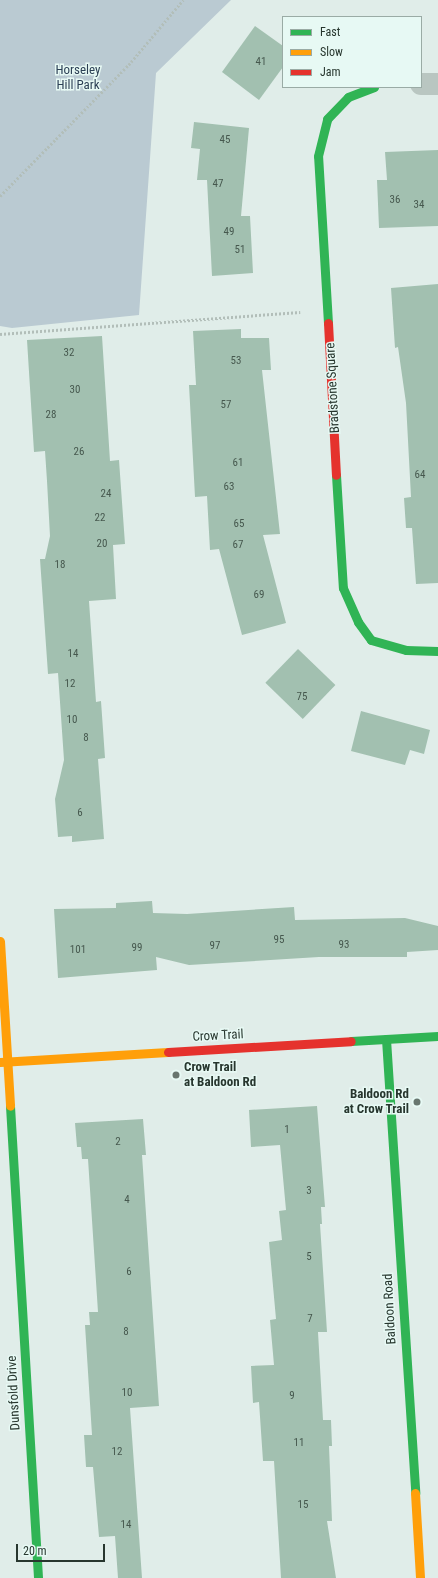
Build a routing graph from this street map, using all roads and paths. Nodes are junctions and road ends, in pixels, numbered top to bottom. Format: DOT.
graph roads {
  1 [pos="183,0"];
  2 [pos="422,84"];
  3 [pos="438,84"];
  4 [pos="371,88"];
  5 [pos="0,196"];
  6 [pos="329,310"];
  7 [pos="0,334"];
  8 [pos="438,651"];
  9 [pos="0,941"];
  10 [pos="438,1036"];
  11 [pos="386,1039"];
  12 [pos="4,1062"];
  13 [pos="38,1578"];
  14 [pos="420,1578"];
  1 -- 5 [label="path"];
  2 -- 3 [label="street"];
  4 -- 6 [label="street, Bradstone Square"];
  6 -- 7 [label="path"];
  6 -- 8 [label="street, Bradstone Square"];
  9 -- 12 [label="street, Dunsfold Drive"];
  10 -- 11 [label="street, Crow Trail"];
  11 -- 12 [label="street, Crow Trail"];
  11 -- 14 [label="street, Baldoon Road"];
  12 -- 13 [label="street, Dunsfold Drive"];
}
